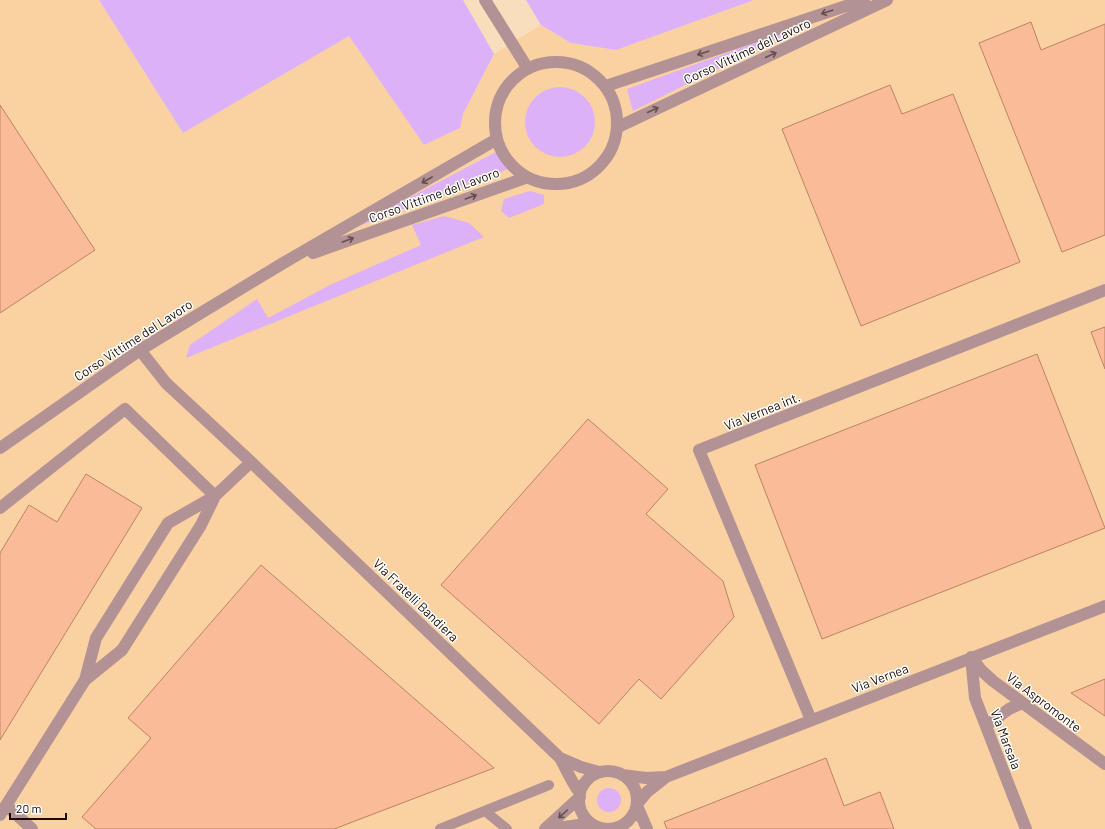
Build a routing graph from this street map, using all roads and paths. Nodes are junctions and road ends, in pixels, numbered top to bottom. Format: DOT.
graph roads {
  1 [pos="485,0"];
  2 [pos="864,0"];
  3 [pos="887,0"];
  4 [pos="528,69"];
  5 [pos="606,86"];
  6 [pos="618,127"];
  7 [pos="497,139"];
  8 [pos="524,178"];
  9 [pos="285,262"];
  10 [pos="1105,290"];
  11 [pos="140,350"];
  12 [pos="0,448"];
  13 [pos="251,462"];
  14 [pos="215,496"];
  15 [pos="0,508"];
  16 [pos="1105,606"];
  17 [pos="971,657"];
  18 [pos="85,680"];
  19 [pos="1022,703"];
  20 [pos="811,720"];
  21 [pos="986,726"];
  22 [pos="560,758"];
  23 [pos="1105,764"];
  24 [pos="599,772"];
  25 [pos="622,775"];
  26 [pos="666,776"];
  27 [pos="549,785"];
  28 [pos="580,795"];
  29 [pos="637,804"];
  30 [pos="3,810"];
  31 [pos="485,811"];
  32 [pos="598,827"];
  33 [pos="625,827"];
  34 [pos="32,829"];
  35 [pos="440,829"];
  36 [pos="507,829"];
  37 [pos="545,829"];
  38 [pos="550,829"];
  39 [pos="646,829"];
  40 [pos="1026,829"];
  1 -- 4 [label="street"];
  2 -- 5 [label="street, Corso Vittime del Lavoro, one-way"];
  6 -- 3 [label="street, Corso Vittime del Lavoro, one-way"];
  4 -- 5 [label="street"];
  4 -- 7 [label="street"];
  5 -- 6 [label="street"];
  6 -- 8 [label="street"];
  7 -- 8 [label="street"];
  7 -- 9 [label="street, Corso Vittime del Lavoro, one-way"];
  9 -- 8 [label="street, Corso Vittime del Lavoro, one-way"];
  9 -- 11 [label="street, Corso Vittime del Lavoro"];
  10 -- 20 [label="street, Via Vernea int."];
  11 -- 12 [label="street, Corso Vittime del Lavoro"];
  11 -- 13 [label="street, Via Fratelli Bandiera"];
  13 -- 14 [label="street"];
  13 -- 22 [label="street, Via Fratelli Bandiera"];
  14 -- 15 [label="street"];
  14 -- 18 [label="street"];
  14 -- 18 [label="street"];
  16 -- 17 [label="street, Via Vernea"];
  17 -- 19 [label="street, Via Aspromonte"];
  17 -- 20 [label="street, Via Vernea"];
  17 -- 21 [label="street, Via Marsala"];
  18 -- 30 [label="street"];
  19 -- 21 [label="street"];
  19 -- 23 [label="street, Via Aspromonte"];
  20 -- 26 [label="street, Via Vernea"];
  21 -- 40 [label="street, Via Marsala"];
  22 -- 24 [label="street"];
  22 -- 28 [label="street"];
  24 -- 25 [label="street"];
  24 -- 28 [label="street"];
  25 -- 26 [label="street"];
  25 -- 29 [label="street"];
  26 -- 29 [label="street"];
  27 -- 31 [label="lane"];
  28 -- 32 [label="street"];
  28 -- 37 [label="street, one-way"];
  29 -- 33 [label="street"];
  29 -- 39 [label="street"];
  30 -- 34 [label="street"];
  31 -- 35 [label="lane"];
  31 -- 36 [label="lane"];
  32 -- 33 [label="street"];
  32 -- 38 [label="street"];
}
